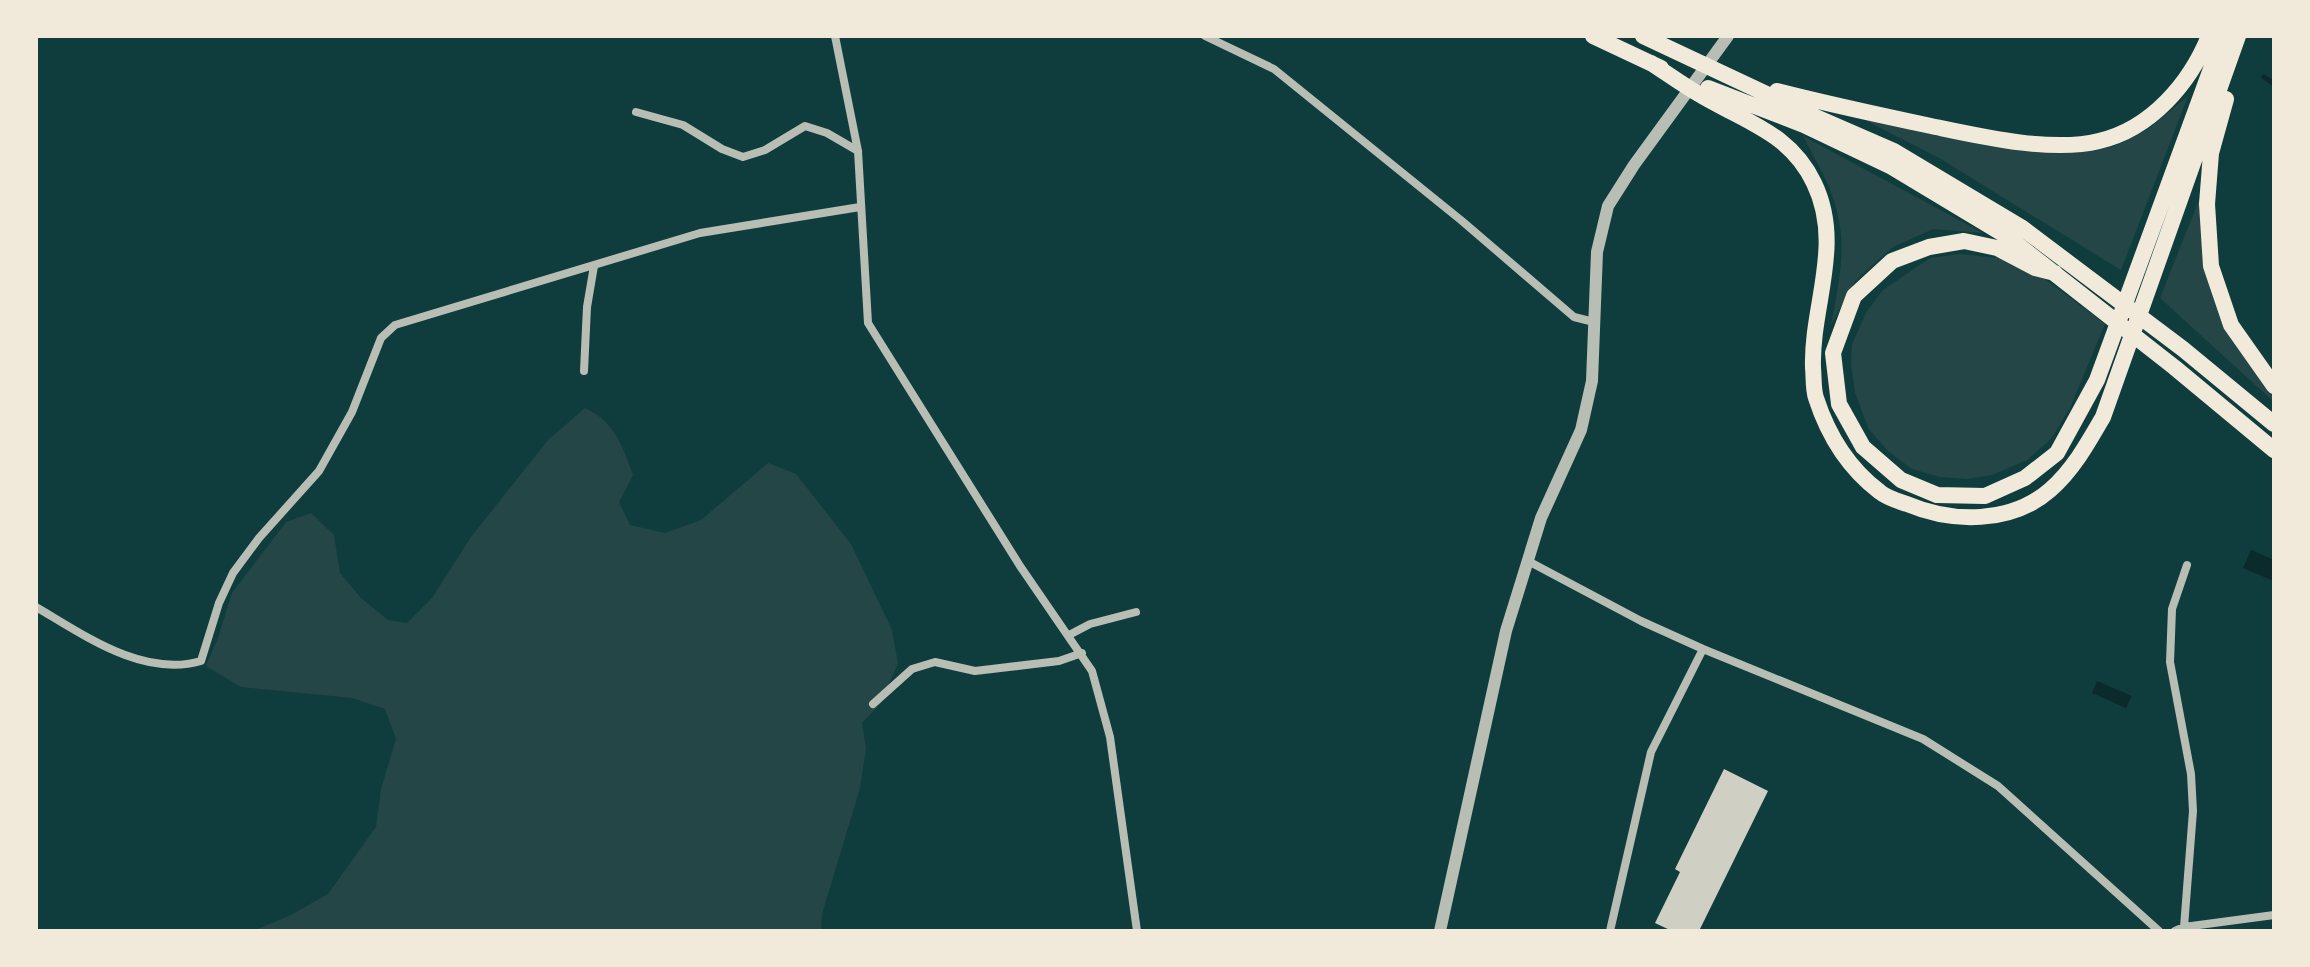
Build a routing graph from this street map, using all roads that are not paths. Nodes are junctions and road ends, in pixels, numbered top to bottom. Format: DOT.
graph roads {
  1 [pos="835,36"];
  2 [pos="1205,36"];
  3 [pos="1593,36"];
  4 [pos="1643,36"];
  5 [pos="1728,36"];
  6 [pos="2209,36"];
  7 [pos="2232,39"];
  8 [pos="1739,81"];
  9 [pos="1718,99"];
  10 [pos="636,112"];
  11 [pos="858,151"];
  12 [pos="860,207"];
  13 [pos="594,266"];
  14 [pos="2055,273"];
  15 [pos="1594,322"];
  16 [pos="584,371"];
  17 [pos="2274,386"];
  18 [pos="2274,424"];
  19 [pos="2274,450"];
  20 [pos="1528,561"];
  21 [pos="2187,565"];
  22 [pos="36,607"];
  23 [pos="1136,612"];
  24 [pos="1069,635"];
  25 [pos="1703,649"];
  26 [pos="1082,653"];
  27 [pos="873,704"];
  28 [pos="2274,915"];
  29 [pos="2179,929"];
  30 [pos="1613,930"];
  31 [pos="1137,931"];
  32 [pos="1440,931"];
  33 [pos="2159,931"];
  1 -- 11 [label="street"];
  2 -- 15 [label="street"];
  3 -- 9 [label="main road"];
  4 -- 8 [label="main road"];
  5 -- 15 [label="street"];
  6 -- 8 [label="main road"];
  7 -- 9 [label="main road"];
  7 -- 14 [label="main road"];
  7 -- 17 [label="main road"];
  8 -- 18 [label="main road"];
  9 -- 14 [label="main road"];
  10 -- 11 [label="street"];
  11 -- 12 [label="street"];
  12 -- 13 [label="street"];
  12 -- 24 [label="street"];
  13 -- 16 [label="street"];
  13 -- 22 [label="street"];
  14 -- 19 [label="main road"];
  15 -- 20 [label="street"];
  20 -- 25 [label="street"];
  20 -- 32 [label="street"];
  21 -- 29 [label="street"];
  23 -- 24 [label="street"];
  24 -- 26 [label="street"];
  25 -- 30 [label="street"];
  25 -- 33 [label="street"];
  26 -- 27 [label="street"];
  26 -- 31 [label="street"];
  28 -- 29 [label="street"];
}
